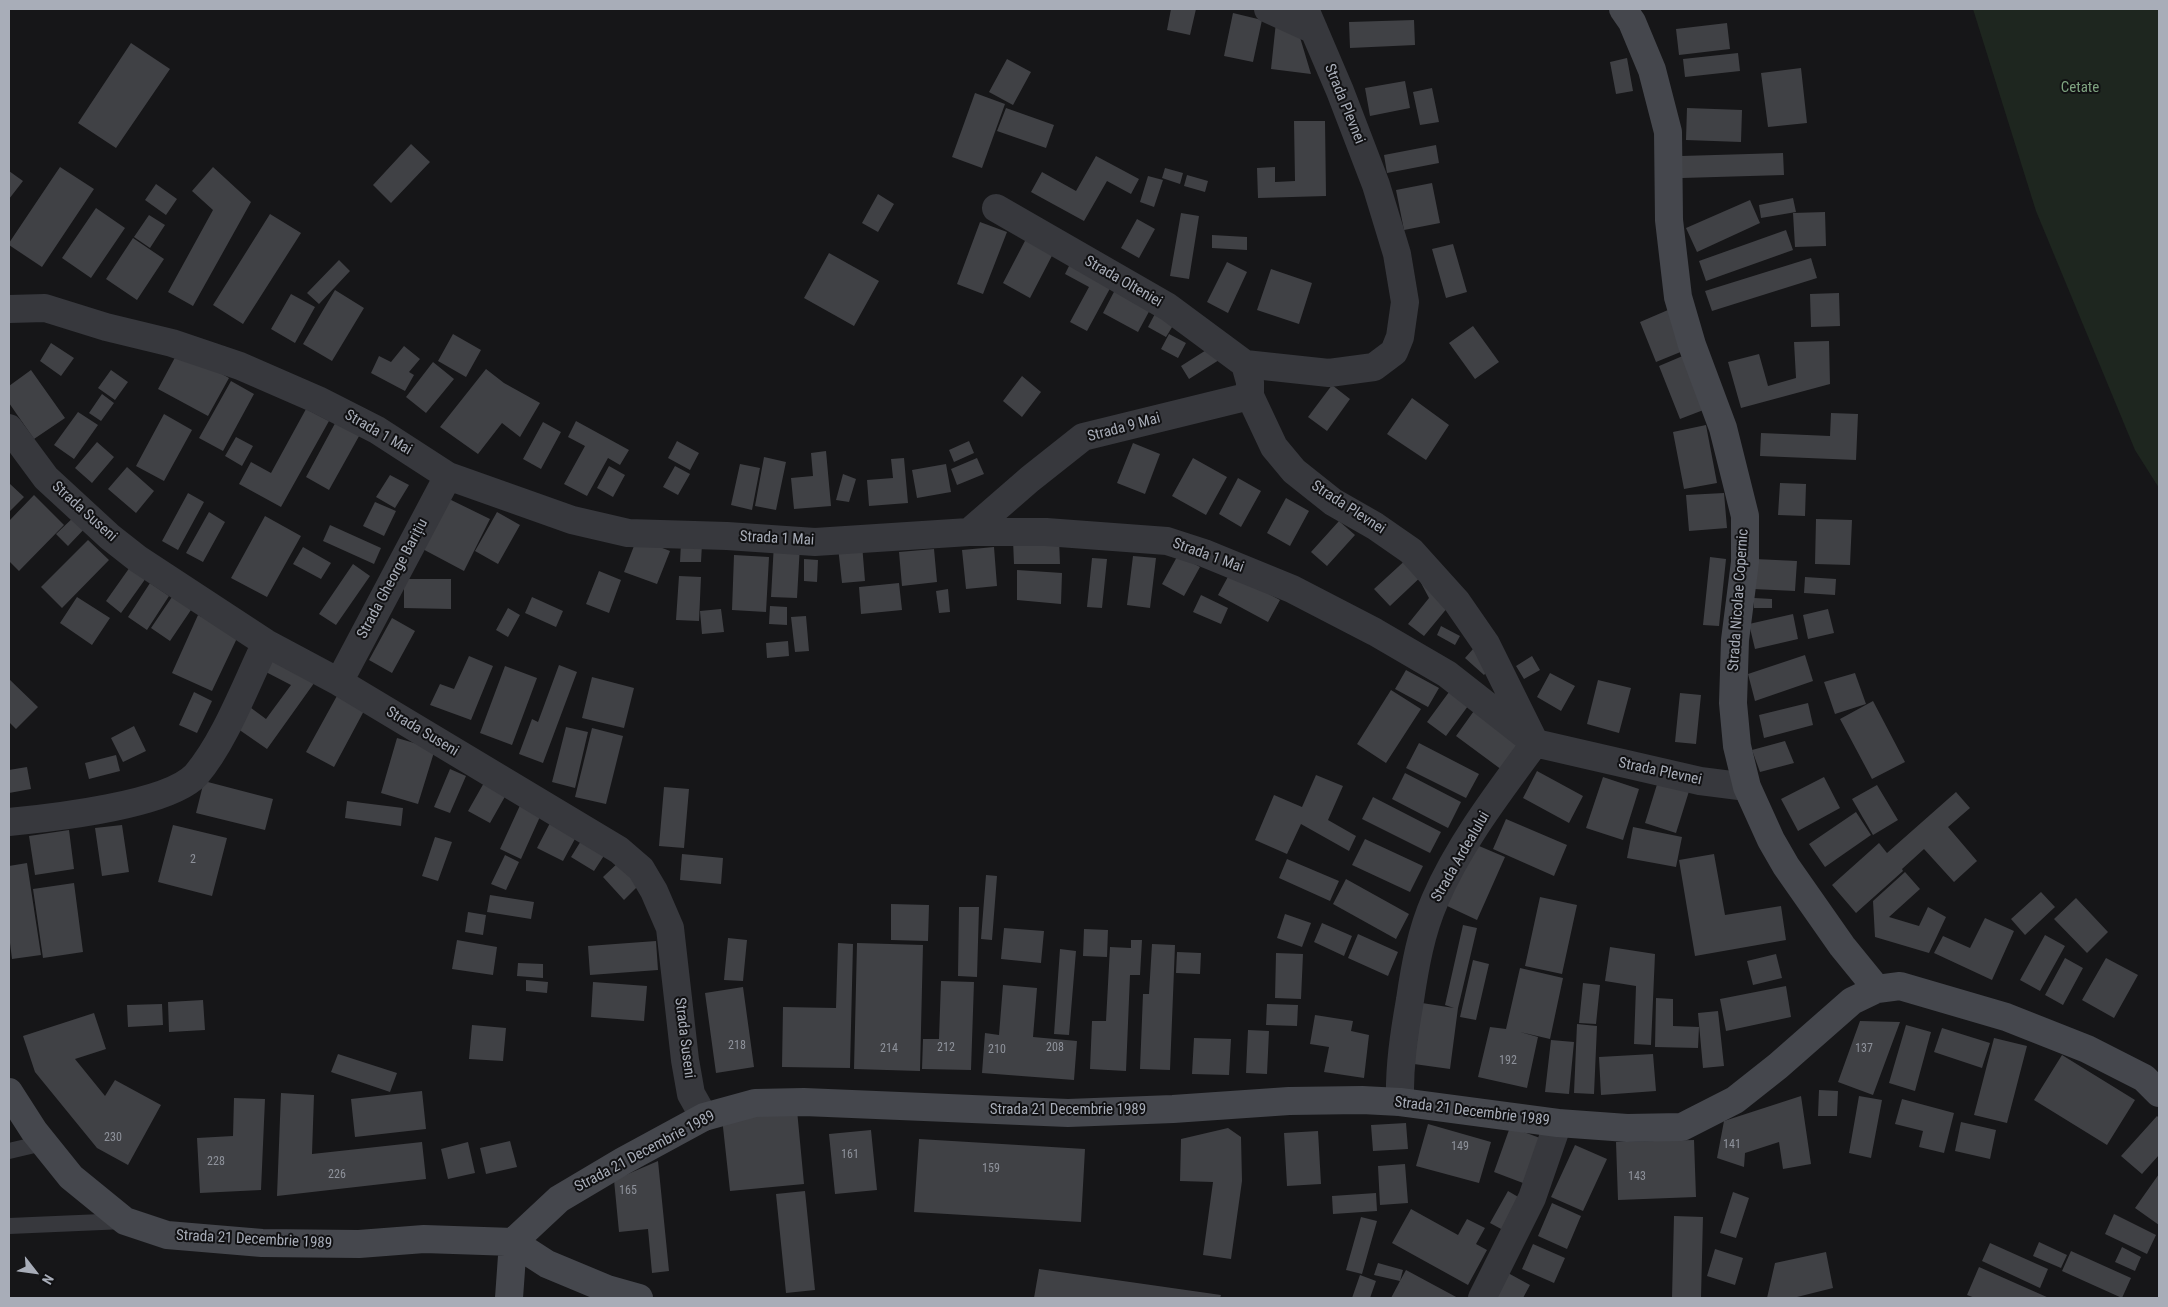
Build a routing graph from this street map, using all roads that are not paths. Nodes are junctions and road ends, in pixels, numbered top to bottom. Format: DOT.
graph roads {
  1 [pos="1268,9"];
  2 [pos="1624,9"];
  3 [pos="1309,19"];
  4 [pos="996,208"];
  5 [pos="9,309"];
  6 [pos="1245,364"];
  7 [pos="1250,396"];
  8 [pos="9,428"];
  9 [pos="448,476"];
  10 [pos="969,532"];
  11 [pos="266,643"];
  12 [pos="338,682"];
  13 [pos="1535,743"];
  14 [pos="1747,787"];
  15 [pos="9,822"];
  16 [pos="1877,990"];
  17 [pos="2154,1081"];
  18 [pos="9,1092"];
  19 [pos="1400,1102"];
  20 [pos="704,1117"];
  21 [pos="1558,1122"];
  22 [pos="43,1143"];
  23 [pos="9,1151"];
  24 [pos="125,1221"];
  25 [pos="9,1226"];
  26 [pos="513,1242"];
  27 [pos="509,1298"];
  28 [pos="639,1298"];
  29 [pos="1482,1298"];
  1 -- 3 [label="street"];
  2 -- 14 [label="main road, Strada Nicolae Copernic"];
  3 -- 6 [label="street, Strada Plevnei"];
  4 -- 6 [label="street, Strada Olteniei"];
  5 -- 9 [label="street, Strada 1 Mai"];
  6 -- 7 [label="street, Strada Plevnei"];
  7 -- 10 [label="street, Strada 9 Mai"];
  7 -- 13 [label="street, Strada Plevnei"];
  8 -- 11 [label="street, Strada Suseni"];
  9 -- 10 [label="street, Strada 1 Mai"];
  9 -- 12 [label="street, Strada Gheorge Barițiu"];
  10 -- 13 [label="street, Strada 1 Mai"];
  11 -- 12 [label="street, Strada Suseni"];
  11 -- 15 [label="street"];
  12 -- 20 [label="street, Strada Suseni"];
  13 -- 14 [label="street, Strada Plevnei"];
  13 -- 19 [label="street, Strada Ardealului"];
  14 -- 16 [label="main road, Strada Nicolae Copernic"];
  16 -- 17 [label="main road, Strada 21 Decembrie 1989"];
  16 -- 21 [label="main road, Strada 21 Decembrie 1989"];
  18 -- 22 [label="main road, Strada 21 Decembrie 1989"];
  19 -- 20 [label="main road, Strada 21 Decembrie 1989"];
  19 -- 21 [label="main road, Strada 21 Decembrie 1989"];
  20 -- 26 [label="main road, Strada 21 Decembrie 1989"];
  21 -- 29 [label="street"];
  22 -- 23 [label="lane"];
  22 -- 24 [label="main road, Strada 21 Decembrie 1989"];
  24 -- 25 [label="lane"];
  24 -- 26 [label="main road, Strada 21 Decembrie 1989"];
  26 -- 27 [label="main road"];
  26 -- 28 [label="main road"];
}
